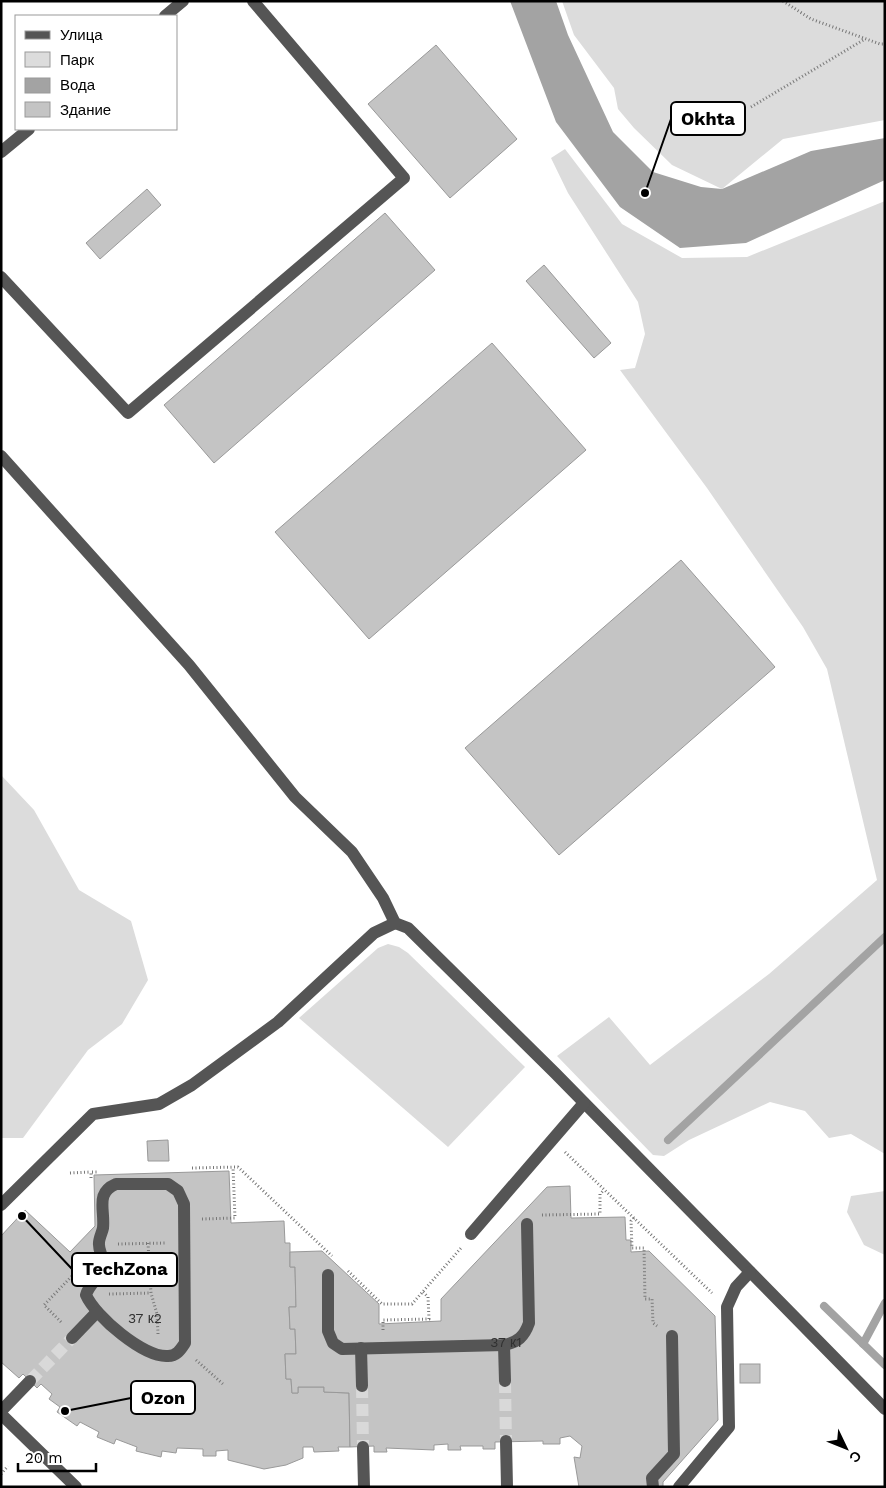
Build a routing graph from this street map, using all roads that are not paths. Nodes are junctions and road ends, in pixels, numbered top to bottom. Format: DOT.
graph roads {
  1 [pos="183,1"];
  2 [pos="253,1"];
  3 [pos="166,15"];
  4 [pos="28,130"];
  5 [pos="1,152"];
  6 [pos="1,277"];
  7 [pos="1,456"];
  8 [pos="394,923"];
  9 [pos="584,1103"];
  10 [pos="1,1205"];
  11 [pos="527,1224"];
  12 [pos="471,1234"];
  13 [pos="750,1272"];
  14 [pos="328,1276"];
  15 [pos="97,1312"];
  16 [pos="672,1336"];
  17 [pos="72,1338"];
  18 [pos="504,1346"];
  19 [pos="361,1348"];
  20 [pos="30,1382"];
  21 [pos="505,1382"];
  22 [pos="362,1386"];
  23 [pos="885,1409"];
  24 [pos="1,1412"];
  25 [pos="506,1441"];
  26 [pos="363,1447"];
  27 [pos="76,1487"];
  28 [pos="364,1487"];
  29 [pos="507,1487"];
  30 [pos="652,1487"];
  31 [pos="679,1487"];
  1 -- 3 [label="street"];
  2 -- 6 [label="street"];
  4 -- 5 [label="street"];
  7 -- 8 [label="street"];
  8 -- 9 [label="street"];
  8 -- 10 [label="street"];
  9 -- 12 [label="street"];
  9 -- 13 [label="street"];
  11 -- 18 [label="street"];
  13 -- 23 [label="street"];
  13 -- 31 [label="street"];
  14 -- 19 [label="street"];
  15 -- 15 [label="street"];
  15 -- 17 [label="street"];
  16 -- 30 [label="street"];
  18 -- 19 [label="street"];
  18 -- 21 [label="street"];
  19 -- 22 [label="street"];
  20 -- 24 [label="street"];
  24 -- 27 [label="street"];
  25 -- 29 [label="street"];
  26 -- 28 [label="street"];
}
